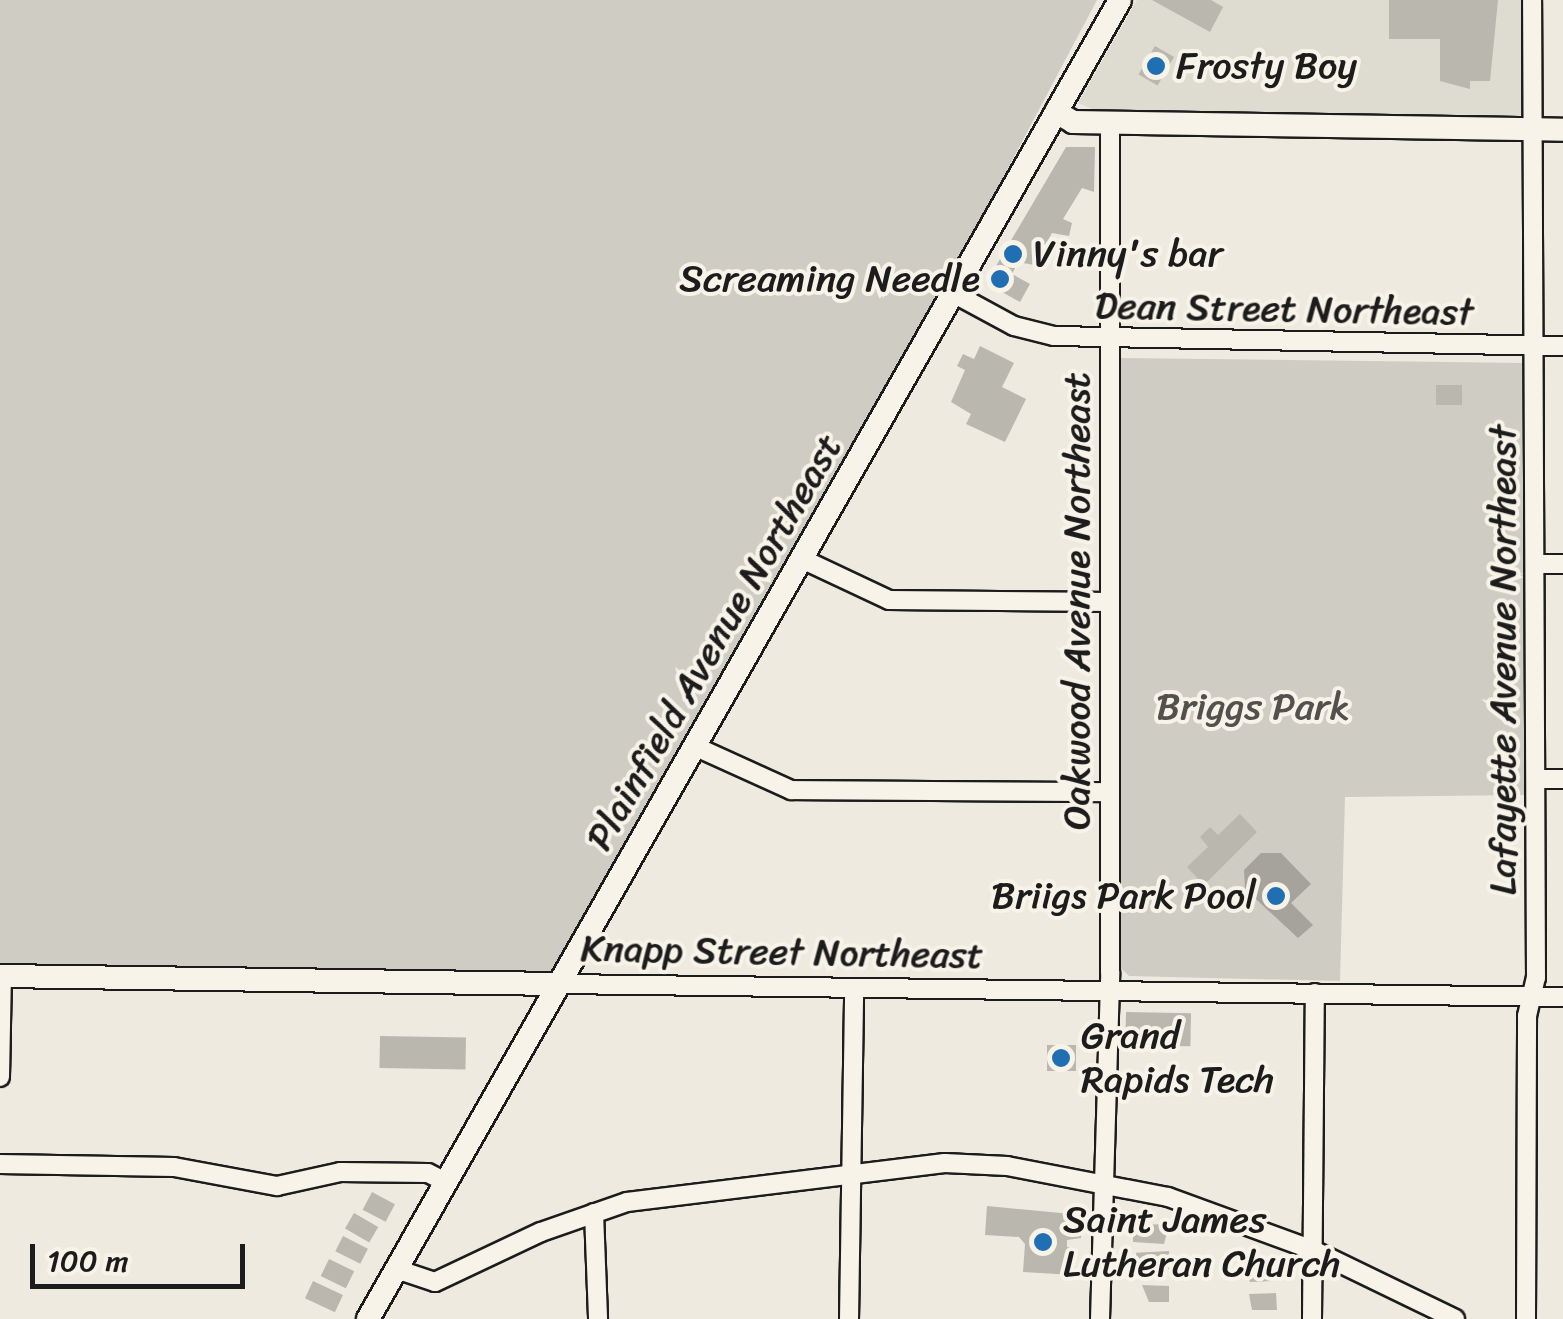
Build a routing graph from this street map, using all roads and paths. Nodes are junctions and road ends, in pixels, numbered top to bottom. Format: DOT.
graph roads {
  1 [pos="1120,0"];
  2 [pos="1532,0"];
  3 [pos="1056,112"];
  4 [pos="1110,122"];
  5 [pos="1534,130"];
  6 [pos="1563,130"];
  7 [pos="953,292"];
  8 [pos="1110,340"];
  9 [pos="1534,346"];
  10 [pos="1563,346"];
  11 [pos="802,558"];
  12 [pos="1536,564"];
  13 [pos="1563,564"];
  14 [pos="1110,602"];
  15 [pos="694,746"];
  16 [pos="1537,779"];
  17 [pos="1563,779"];
  18 [pos="1110,792"];
  19 [pos="1,976"];
  20 [pos="559,984"];
  21 [pos="854,988"];
  22 [pos="1107,991"];
  23 [pos="1315,994"];
  24 [pos="1532,997"];
  25 [pos="1563,997"];
  26 [pos="0,1077"];
  27 [pos="0,1164"];
  28 [pos="851,1172"];
  29 [pos="446,1182"];
  30 [pos="1101,1182"];
  31 [pos="594,1213"];
  32 [pos="1314,1250"];
  33 [pos="396,1269"];
  34 [pos="368,1319"];
  35 [pos="598,1319"];
  36 [pos="848,1319"];
  37 [pos="1100,1319"];
  38 [pos="1312,1319"];
  39 [pos="1455,1319"];
  40 [pos="1526,1319"];
  1 -- 3 [label="main road, Plainfield Avenue Northeast"];
  2 -- 5 [label="street, Lafayette Avenue Northeast"];
  3 -- 4 [label="main road"];
  3 -- 7 [label="main road, Plainfield Avenue Northeast"];
  4 -- 5 [label="main road"];
  4 -- 8 [label="street, Oakwood Avenue Northeast"];
  5 -- 6 [label="main road"];
  5 -- 9 [label="street, Lafayette Avenue Northeast"];
  7 -- 8 [label="street, Dean Street Northeast"];
  7 -- 11 [label="main road, Plainfield Avenue Northeast"];
  8 -- 9 [label="street, Dean Street Northeast"];
  8 -- 14 [label="street, Oakwood Avenue Northeast"];
  9 -- 10 [label="street, Dean Street Northeast"];
  9 -- 12 [label="street, Lafayette Avenue Northeast"];
  11 -- 14 [label="street"];
  11 -- 15 [label="main road, Plainfield Avenue Northeast"];
  12 -- 13 [label="street"];
  12 -- 16 [label="street, Lafayette Avenue Northeast"];
  14 -- 18 [label="street, Oakwood Avenue Northeast"];
  15 -- 18 [label="street"];
  15 -- 20 [label="main road, Plainfield Avenue Northeast"];
  16 -- 17 [label="street"];
  16 -- 24 [label="street, Lafayette Avenue Northeast"];
  18 -- 22 [label="street, Oakwood Avenue Northeast"];
  19 -- 20 [label="main road, Knapp Street Northeast"];
  19 -- 26 [label="street"];
  20 -- 21 [label="street, Knapp Street Northeast"];
  20 -- 29 [label="main road, Plainfield Avenue Northeast"];
  21 -- 22 [label="street, Knapp Street Northeast"];
  21 -- 28 [label="street"];
  22 -- 23 [label="street, Knapp Street Northeast"];
  22 -- 30 [label="street, Oakwood Avenue Northeast"];
  23 -- 24 [label="street, Knapp Street Northeast"];
  23 -- 32 [label="street"];
  24 -- 25 [label="street, Knapp Street Northeast"];
  24 -- 40 [label="street, Lafayette Avenue Northeast"];
  27 -- 29 [label="street"];
  28 -- 30 [label="street"];
  28 -- 31 [label="street"];
  28 -- 36 [label="street"];
  29 -- 33 [label="main road, Plainfield Avenue Northeast"];
  30 -- 32 [label="street"];
  30 -- 37 [label="street, Oakwood Avenue Northeast"];
  31 -- 33 [label="street"];
  31 -- 35 [label="street"];
  32 -- 38 [label="street"];
  32 -- 39 [label="street"];
  33 -- 34 [label="main road, Plainfield Avenue Northeast"];
}
